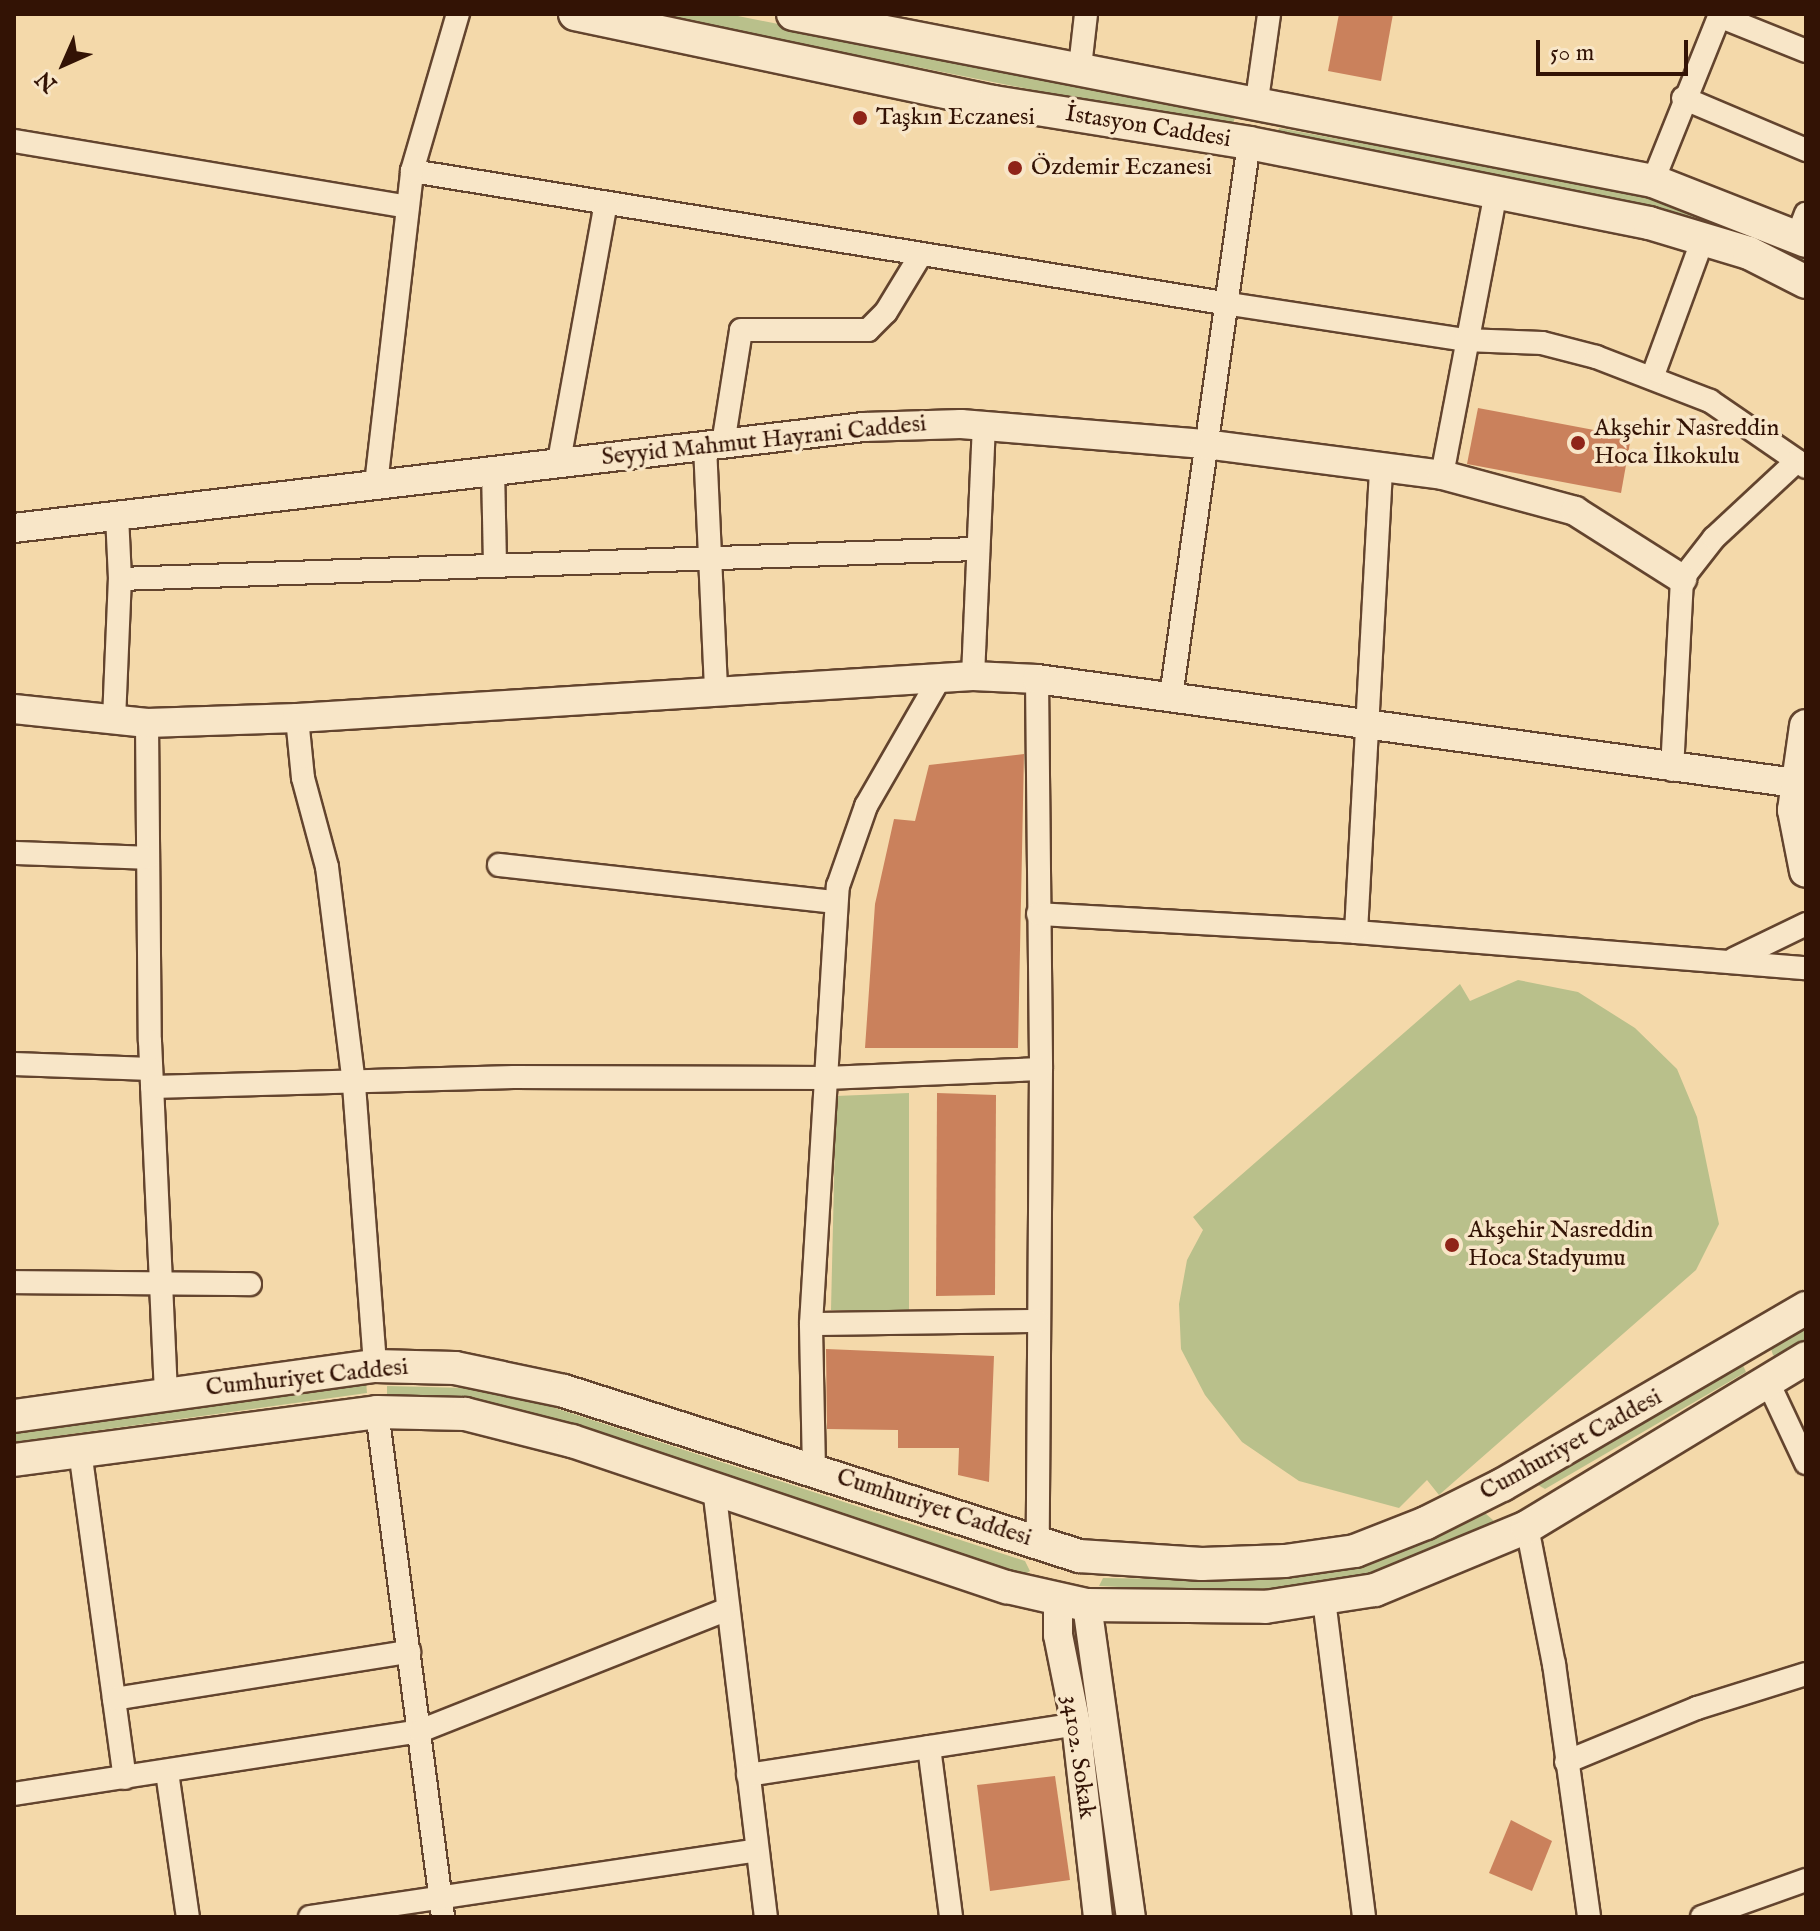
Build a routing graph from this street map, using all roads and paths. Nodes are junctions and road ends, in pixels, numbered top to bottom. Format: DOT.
graph roads {
  1 [pos="458,14"];
  2 [pos="575,14"];
  3 [pos="793,14"];
  4 [pos="1086,14"];
  5 [pos="1269,14"];
  6 [pos="1719,15"];
  7 [pos="1806,51"];
  8 [pos="1080,67"];
  9 [pos="1683,98"];
  10 [pos="1256,107"];
  11 [pos="14,141"];
  12 [pos="1249,143"];
  13 [pos="1806,150"];
  14 [pos="412,171"];
  15 [pos="1653,181"];
  16 [pos="1496,191"];
  17 [pos="606,203"];
  18 [pos="408,207"];
  19 [pos="1803,230"];
  20 [pos="1704,236"];
  21 [pos="920,256"];
  22 [pos="1806,282"];
  23 [pos="1230,304"];
  24 [pos="1465,340"];
  25 [pos="1652,378"];
  26 [pos="984,429"];
  27 [pos="1204,444"];
  28 [pos="714,445"];
  29 [pos="559,461"];
  30 [pos="1802,464"];
  31 [pos="1381,466"];
  32 [pos="493,469"];
  33 [pos="1442,475"];
  34 [pos="376,484"];
  35 [pos="117,515"];
  36 [pos="14,528"];
  37 [pos="975,549"];
  38 [pos="711,555"];
  39 [pos="495,562"];
  40 [pos="120,579"];
  41 [pos="1682,579"];
  42 [pos="941,676"];
  43 [pos="973,676"];
  44 [pos="1037,679"];
  45 [pos="716,691"];
  46 [pos="1171,697"];
  47 [pos="14,709"];
  48 [pos="297,718"];
  49 [pos="114,720"];
  50 [pos="147,723"];
  51 [pos="1368,723"];
  52 [pos="1806,726"];
  53 [pos="1672,770"];
  54 [pos="1795,783"];
  55 [pos="14,853"];
  56 [pos="148,858"];
  57 [pos="499,865"];
  58 [pos="1806,871"];
  59 [pos="836,902"];
  60 [pos="1038,914"];
  61 [pos="1806,924"];
  62 [pos="1356,932"];
  63 [pos="1733,960"];
  64 [pos="1806,968"];
  65 [pos="14,1064"];
  66 [pos="1041,1069"];
  67 [pos="152,1078"];
  68 [pos="826,1078"];
  69 [pos="354,1085"];
  70 [pos="14,1282"];
  71 [pos="161,1284"];
  72 [pos="250,1284"];
  73 [pos="1806,1308"];
  74 [pos="1037,1321"];
  75 [pos="811,1324"];
  76 [pos="1747,1345"];
  77 [pos="1806,1358"];
  78 [pos="375,1366"];
  79 [pos="1766,1378"];
  80 [pos="166,1392"];
  81 [pos="377,1412"];
  82 [pos="14,1416"];
  83 [pos="80,1451"];
  84 [pos="14,1460"];
  85 [pos="1806,1463"];
  86 [pos="814,1470"];
  87 [pos="1502,1485"];
  88 [pos="714,1488"];
  89 [pos="1527,1527"];
  90 [pos="1051,1547"];
  91 [pos="1324,1600"];
  92 [pos="1072,1601"];
  93 [pos="726,1610"];
  94 [pos="409,1652"];
  95 [pos="1806,1674"];
  96 [pos="114,1699"];
  97 [pos="1076,1724"];
  98 [pos="420,1731"];
  99 [pos="929,1747"];
  100 [pos="1566,1762"];
  101 [pos="167,1772"];
  102 [pos="748,1775"];
  103 [pos="125,1778"];
  104 [pos="14,1794"];
  105 [pos="757,1850"];
  106 [pos="1806,1880"];
  107 [pos="442,1907"];
  108 [pos="188,1917"];
  109 [pos="310,1917"];
  110 [pos="766,1917"];
  111 [pos="951,1917"];
  112 [pos="1098,1917"];
  113 [pos="1131,1917"];
  114 [pos="1364,1917"];
  115 [pos="1589,1917"];
  116 [pos="1702,1917"];
  1 -- 14 [label="street"];
  2 -- 12 [label="main road, İstasyon Caddesi"];
  3 -- 8 [label="main road, İstasyon Caddesi"];
  4 -- 8 [label="street"];
  5 -- 10 [label="street"];
  6 -- 7 [label="street"];
  6 -- 9 [label="street"];
  8 -- 10 [label="main road, İstasyon Caddesi"];
  9 -- 13 [label="street"];
  9 -- 15 [label="street"];
  10 -- 15 [label="main road, İstasyon Caddesi"];
  11 -- 18 [label="street"];
  12 -- 16 [label="main road, İstasyon Caddesi"];
  12 -- 23 [label="street"];
  14 -- 17 [label="street"];
  14 -- 18 [label="street"];
  15 -- 19 [label="main road, İstasyon Caddesi"];
  16 -- 20 [label="main road, İstasyon Caddesi"];
  16 -- 24 [label="street"];
  17 -- 21 [label="street"];
  17 -- 29 [label="street"];
  18 -- 34 [label="street"];
  20 -- 22 [label="main road, İstasyon Caddesi"];
  20 -- 25 [label="street"];
  21 -- 23 [label="street"];
  21 -- 28 [label="street"];
  23 -- 24 [label="street"];
  23 -- 27 [label="street"];
  24 -- 25 [label="street"];
  24 -- 33 [label="street"];
  25 -- 30 [label="street"];
  26 -- 27 [label="street, Seyyid Mahmut Hayrani Caddesi"];
  26 -- 28 [label="street, Seyyid Mahmut Hayrani Caddesi"];
  26 -- 37 [label="street"];
  27 -- 31 [label="street, Seyyid Mahmut Hayrani Caddesi"];
  27 -- 46 [label="street"];
  28 -- 29 [label="street, Seyyid Mahmut Hayrani Caddesi"];
  28 -- 38 [label="street"];
  29 -- 32 [label="street, Seyyid Mahmut Hayrani Caddesi"];
  30 -- 41 [label="street"];
  31 -- 33 [label="street, Seyyid Mahmut Hayrani Caddesi"];
  31 -- 51 [label="street"];
  32 -- 34 [label="street, Seyyid Mahmut Hayrani Caddesi"];
  32 -- 39 [label="street"];
  33 -- 41 [label="street, Seyyid Mahmut Hayrani Caddesi"];
  34 -- 35 [label="street, Seyyid Mahmut Hayrani Caddesi"];
  35 -- 36 [label="street, Seyyid Mahmut Hayrani Caddesi"];
  35 -- 40 [label="street"];
  37 -- 38 [label="street"];
  37 -- 43 [label="street"];
  38 -- 39 [label="street"];
  38 -- 45 [label="street"];
  39 -- 40 [label="street"];
  40 -- 49 [label="street"];
  41 -- 53 [label="street"];
  42 -- 43 [label="street"];
  42 -- 45 [label="street"];
  42 -- 59 [label="street"];
  43 -- 44 [label="street"];
  44 -- 46 [label="street"];
  44 -- 60 [label="street"];
  45 -- 48 [label="street"];
  46 -- 51 [label="street"];
  47 -- 49 [label="street"];
  48 -- 50 [label="street"];
  48 -- 69 [label="street"];
  49 -- 50 [label="street"];
  50 -- 56 [label="street"];
  51 -- 53 [label="street"];
  51 -- 62 [label="street"];
  52 -- 54 [label="main road"];
  53 -- 54 [label="street"];
  54 -- 58 [label="main road"];
  55 -- 56 [label="street"];
  56 -- 67 [label="street"];
  57 -- 59 [label="street"];
  59 -- 68 [label="street"];
  60 -- 62 [label="street"];
  60 -- 66 [label="street"];
  61 -- 63 [label="street"];
  62 -- 63 [label="street"];
  63 -- 64 [label="street"];
  65 -- 67 [label="street"];
  66 -- 68 [label="street"];
  66 -- 74 [label="street"];
  67 -- 69 [label="street"];
  67 -- 71 [label="street"];
  68 -- 69 [label="street"];
  68 -- 75 [label="street"];
  69 -- 78 [label="street"];
  70 -- 71 [label="street"];
  71 -- 72 [label="street"];
  71 -- 80 [label="street"];
  73 -- 76 [label="main road, Cumhuriyet Caddesi"];
  74 -- 75 [label="street"];
  74 -- 90 [label="street"];
  75 -- 86 [label="street"];
  76 -- 79 [label="main road"];
  76 -- 87 [label="main road, Cumhuriyet Caddesi"];
  77 -- 79 [label="main road, Cumhuriyet Caddesi"];
  78 -- 80 [label="main road, Cumhuriyet Caddesi"];
  78 -- 81 [label="main road"];
  78 -- 86 [label="main road, Cumhuriyet Caddesi"];
  79 -- 85 [label="street"];
  79 -- 89 [label="main road, Cumhuriyet Caddesi"];
  80 -- 82 [label="main road, Cumhuriyet Caddesi"];
  81 -- 83 [label="main road, Cumhuriyet Caddesi"];
  81 -- 88 [label="main road, Cumhuriyet Caddesi"];
  81 -- 94 [label="street"];
  83 -- 84 [label="main road, Cumhuriyet Caddesi"];
  83 -- 96 [label="street"];
  86 -- 90 [label="main road, Cumhuriyet Caddesi"];
  87 -- 89 [label="main road"];
  87 -- 90 [label="main road, Cumhuriyet Caddesi"];
  88 -- 92 [label="main road, Cumhuriyet Caddesi"];
  88 -- 93 [label="street"];
  89 -- 91 [label="main road, Cumhuriyet Caddesi"];
  89 -- 100 [label="street"];
  90 -- 92 [label="main road"];
  91 -- 92 [label="main road, Cumhuriyet Caddesi"];
  91 -- 114 [label="street"];
  92 -- 97 [label="street, 34102. Sokak"];
  92 -- 113 [label="street, 34102. Sokak"];
  93 -- 98 [label="street"];
  93 -- 102 [label="street"];
  94 -- 96 [label="street"];
  94 -- 98 [label="street"];
  95 -- 100 [label="street"];
  96 -- 103 [label="street"];
  97 -- 99 [label="street"];
  97 -- 112 [label="street, 34102. Sokak"];
  98 -- 101 [label="street"];
  98 -- 107 [label="street"];
  99 -- 102 [label="street"];
  99 -- 111 [label="street"];
  100 -- 115 [label="street"];
  101 -- 103 [label="street"];
  101 -- 108 [label="street"];
  102 -- 105 [label="street"];
  103 -- 104 [label="street"];
  105 -- 107 [label="street"];
  105 -- 110 [label="street"];
  106 -- 116 [label="street"];
  107 -- 109 [label="street"];
}
